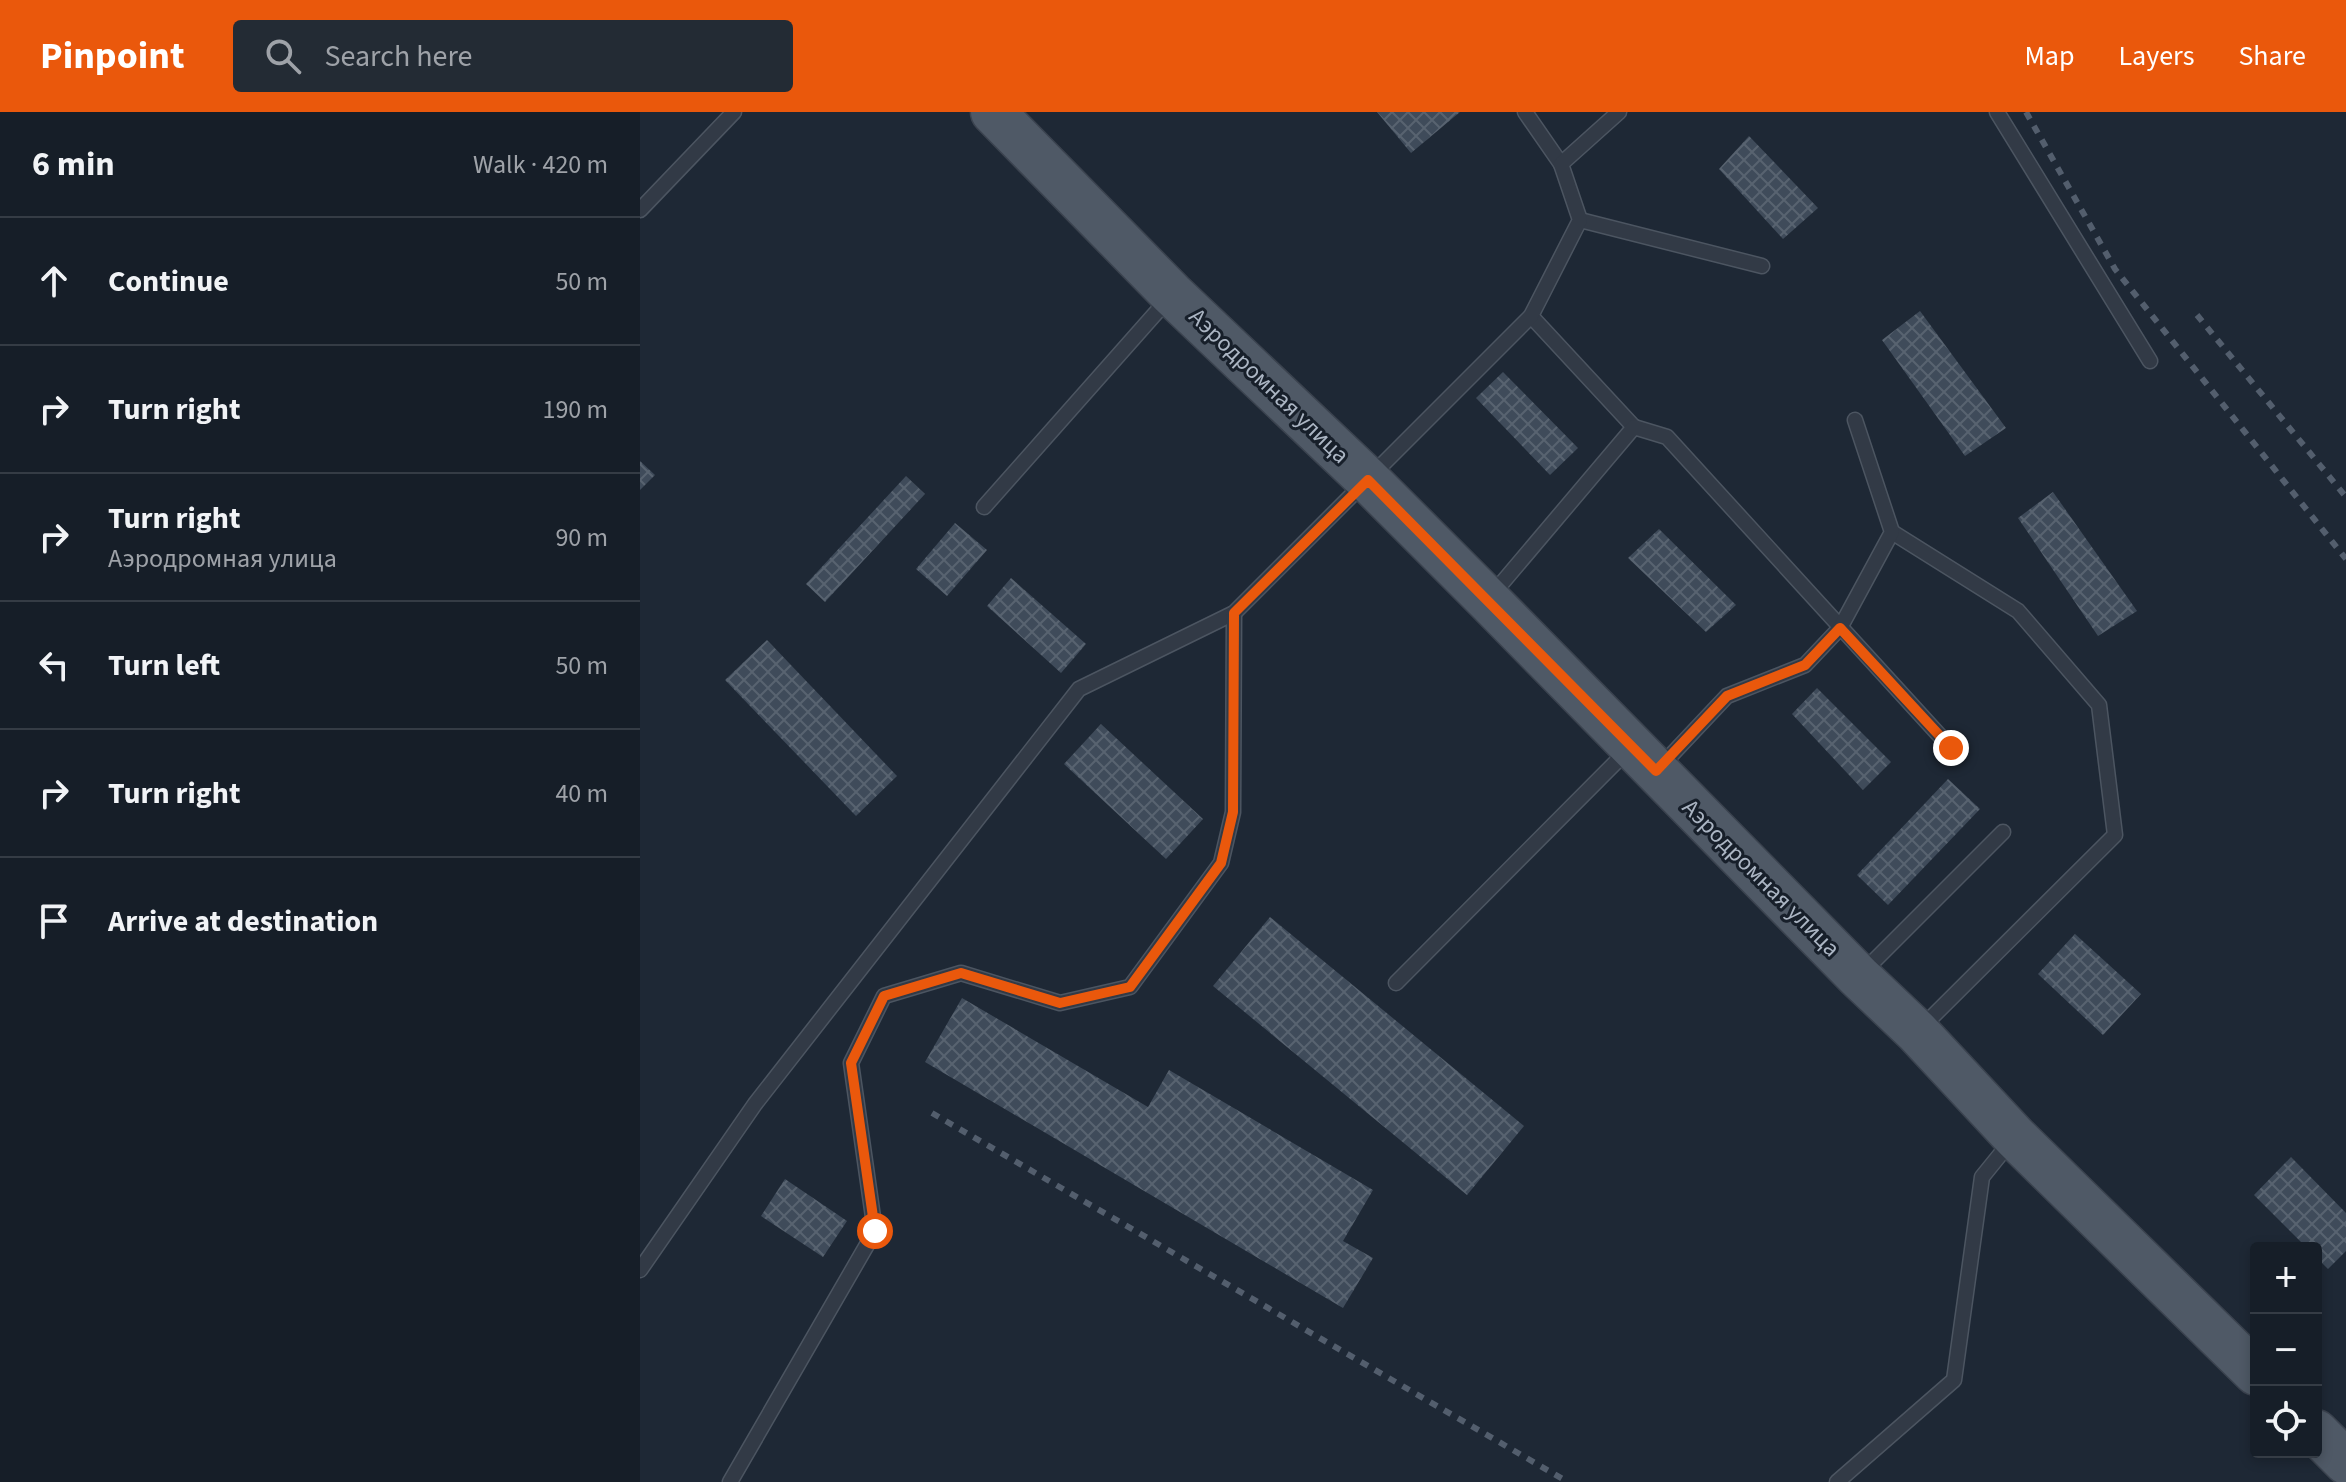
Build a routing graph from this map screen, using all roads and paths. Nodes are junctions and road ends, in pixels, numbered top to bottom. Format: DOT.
graph roads {
  1 [pos="734,112"];
  2 [pos="993,112"];
  3 [pos="1525,112"];
  4 [pos="1619,112"];
  5 [pos="1997,112"];
  6 [pos="1561,164"];
  7 [pos="640,210"];
  8 [pos="1580,220"];
  9 [pos="1762,266"];
  10 [pos="1172,294"];
  11 [pos="1531,316"];
  12 [pos="2150,361"];
  13 [pos="1855,420"];
  14 [pos="1634,427"];
  15 [pos="1368,480"];
  16 [pos="984,507"];
  17 [pos="1892,532"];
  18 [pos="1488,600"];
  19 [pos="1234,613"];
  20 [pos="1840,628"];
  21 [pos="1951,748"];
  22 [pos="1644,759"];
  23 [pos="2003,832"];
  24 [pos="1859,977"];
  25 [pos="1396,983"];
  26 [pos="1917,1032"];
  27 [pos="2015,1137"];
  28 [pos="640,1270"];
  29 [pos="2250,1367"];
  30 [pos="730,1482"];
  31 [pos="1837,1482"];
  1 -- 7 [label="lane"];
  2 -- 10 [label="main road, Аэродромная улица"];
  3 -- 6 [label="lane"];
  4 -- 6 [label="lane"];
  5 -- 12 [label="lane"];
  6 -- 8 [label="lane"];
  8 -- 9 [label="lane"];
  8 -- 11 [label="lane"];
  10 -- 15 [label="main road, Аэродромная улица"];
  10 -- 16 [label="lane"];
  11 -- 14 [label="lane"];
  11 -- 15 [label="lane"];
  13 -- 17 [label="lane"];
  14 -- 18 [label="lane"];
  14 -- 20 [label="lane"];
  15 -- 18 [label="main road, Аэродромная улица"];
  15 -- 19 [label="lane"];
  17 -- 20 [label="lane"];
  17 -- 26 [label="lane"];
  18 -- 22 [label="main road, Аэродромная улица"];
  19 -- 28 [label="lane"];
  19 -- 30 [label="lane"];
  20 -- 21 [label="lane"];
  20 -- 22 [label="lane"];
  22 -- 24 [label="main road, Аэродромная улица"];
  22 -- 25 [label="lane"];
  23 -- 24 [label="lane"];
  24 -- 26 [label="main road, Аэродромная улица"];
  26 -- 27 [label="main road, Аэродромная улица"];
  27 -- 29 [label="main road, Аэродромная улица"];
  27 -- 31 [label="lane"];
}
